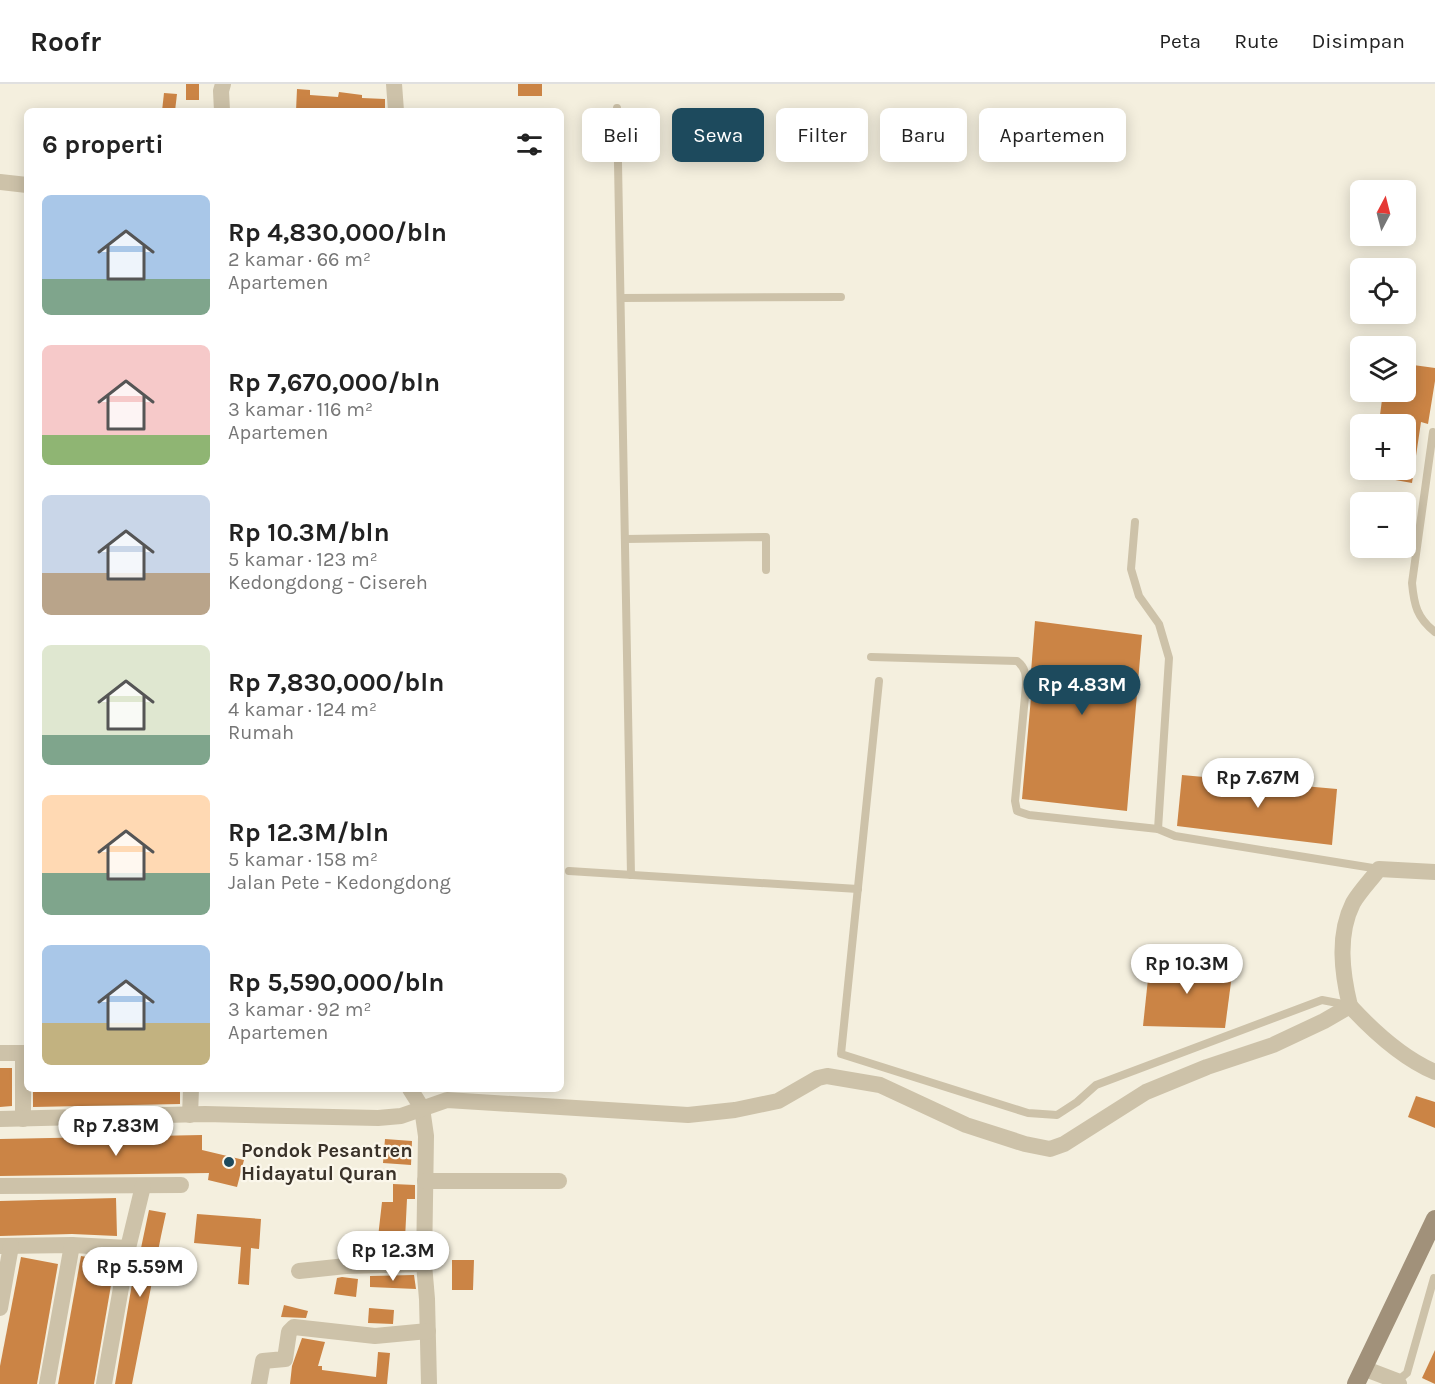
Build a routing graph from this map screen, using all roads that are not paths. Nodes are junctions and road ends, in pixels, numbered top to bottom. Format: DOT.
graph roads {
  1 [pos="223,84"];
  2 [pos="394,84"];
  3 [pos="222,108"];
  4 [pos="396,108"];
  5 [pos="618,162"];
  6 [pos="0,182"];
  7 [pos="24,185"];
  8 [pos="841,297"];
  9 [pos="621,298"];
  10 [pos="1433,432"];
  11 [pos="1135,522"];
  12 [pos="625,538"];
  13 [pos="766,570"];
  14 [pos="1435,632"];
  15 [pos="870,657"];
  16 [pos="879,681"];
  17 [pos="1158,829"];
  18 [pos="1379,869"];
  19 [pos="569,871"];
  20 [pos="1435,872"];
  21 [pos="631,875"];
  22 [pos="858,889"];
  23 [pos="1350,1006"];
  24 [pos="0,1053"];
  25 [pos="24,1053"];
  26 [pos="1435,1072"];
  27 [pos="24,1086"];
  28 [pos="192,1092"];
  29 [pos="412,1092"];
  30 [pos="458,1094"];
  31 [pos="422,1108"];
  32 [pos="190,1115"];
  33 [pos="0,1119"];
  34 [pos="23,1119"];
  35 [pos="559,1180"];
  36 [pos="426,1181"];
  37 [pos="143,1185"];
  38 [pos="181,1185"];
  39 [pos="0,1186"];
  40 [pos="1435,1219"];
  41 [pos="72,1245"];
  42 [pos="6,1246"];
  43 [pos="128,1248"];
  44 [pos="424,1264"];
  45 [pos="299,1271"];
  46 [pos="1434,1278"];
  47 [pos="0,1308"];
  48 [pos="428,1331"];
  49 [pos="1360,1376"];
  50 [pos="1398,1383"];
  51 [pos="47,1384"];
  52 [pos="104,1384"];
  53 [pos="259,1384"];
  54 [pos="429,1384"];
  1 -- 3 [label="street"];
  2 -- 4 [label="street"];
  5 -- 9 [label="lane"];
  6 -- 7 [label="street"];
  8 -- 9 [label="lane"];
  9 -- 12 [label="lane"];
  10 -- 14 [label="lane"];
  11 -- 17 [label="lane"];
  12 -- 13 [label="lane"];
  12 -- 21 [label="lane"];
  15 -- 17 [label="lane"];
  16 -- 22 [label="lane"];
  17 -- 18 [label="lane"];
  18 -- 20 [label="street"];
  18 -- 23 [label="street"];
  19 -- 21 [label="lane"];
  21 -- 22 [label="lane"];
  22 -- 23 [label="lane"];
  23 -- 26 [label="street"];
  23 -- 30 [label="street"];
  24 -- 25 [label="street"];
  27 -- 34 [label="street"];
  28 -- 32 [label="street"];
  29 -- 31 [label="street"];
  30 -- 31 [label="street"];
  31 -- 32 [label="street"];
  31 -- 36 [label="street"];
  32 -- 34 [label="street"];
  33 -- 34 [label="street"];
  35 -- 36 [label="street"];
  36 -- 44 [label="street"];
  37 -- 38 [label="street"];
  37 -- 39 [label="street"];
  37 -- 43 [label="street"];
  40 -- 49 [label="street"];
  41 -- 42 [label="street"];
  41 -- 43 [label="street"];
  41 -- 51 [label="street"];
  42 -- 47 [label="street"];
  43 -- 52 [label="street"];
  44 -- 45 [label="street"];
  44 -- 48 [label="street"];
  46 -- 50 [label="lane"];
  48 -- 53 [label="street"];
  48 -- 54 [label="street"];
  49 -- 50 [label="street"];
}
